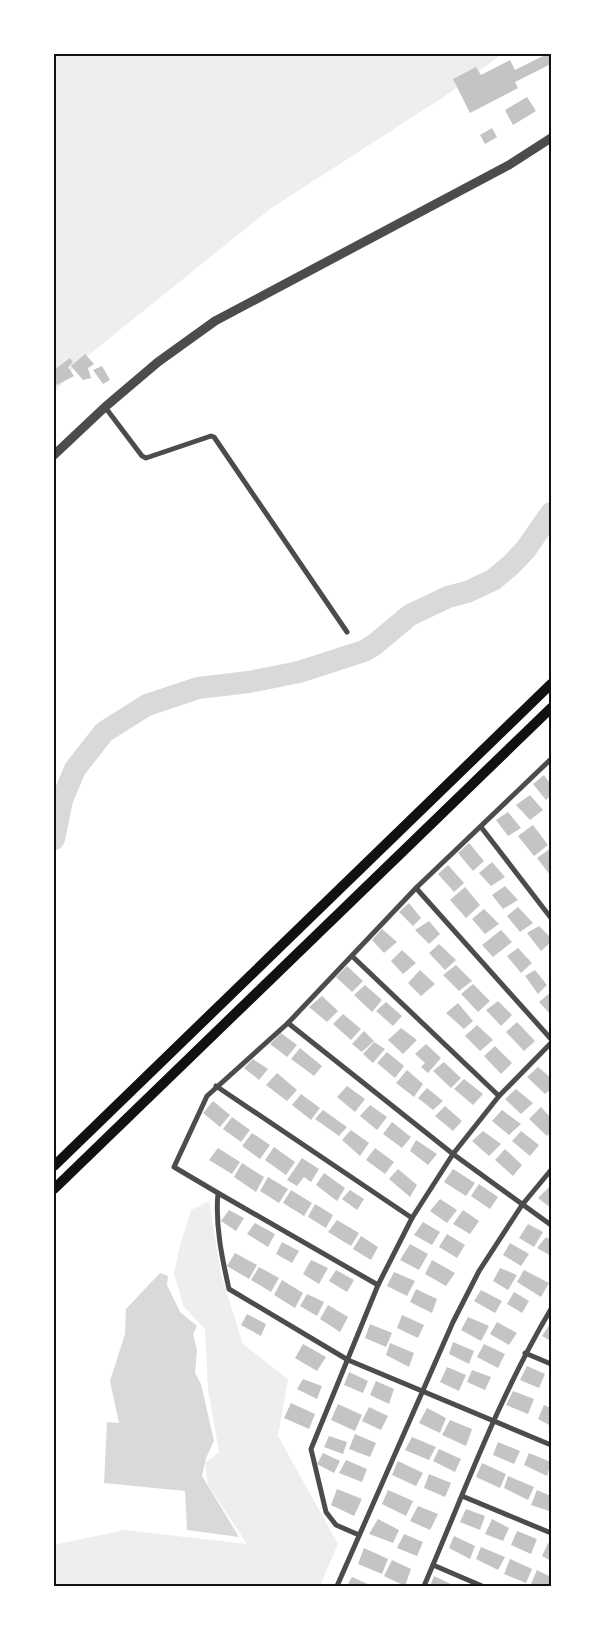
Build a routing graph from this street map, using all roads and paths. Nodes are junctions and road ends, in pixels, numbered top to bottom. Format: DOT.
graph roads {
  1 [pos="551,138"];
  2 [pos="105,407"];
  3 [pos="54,455"];
  4 [pos="347,632"];
  5 [pos="551,684"];
  6 [pos="551,708"];
  7 [pos="551,760"];
  8 [pos="481,827"];
  9 [pos="416,888"];
  10 [pos="551,918"];
  11 [pos="352,956"];
  12 [pos="288,1023"];
  13 [pos="551,1041"];
  14 [pos="216,1086"];
  15 [pos="500,1096"];
  16 [pos="453,1154"];
  17 [pos="54,1166"];
  18 [pos="551,1170"];
  19 [pos="54,1189"];
  20 [pos="218,1193"];
  21 [pos="522,1205"];
  22 [pos="412,1218"];
  23 [pos="551,1225"];
  24 [pos="378,1285"];
  25 [pos="551,1309"];
  26 [pos="525,1353"];
  27 [pos="348,1360"];
  28 [pos="551,1364"];
  29 [pos="422,1392"];
  30 [pos="494,1421"];
  31 [pos="551,1445"];
  32 [pos="462,1496"];
  33 [pos="551,1533"];
  34 [pos="359,1535"];
  35 [pos="433,1565"];
  36 [pos="338,1586"];
  37 [pos="424,1586"];
  38 [pos="482,1586"];
  1 -- 2 [label="street"];
  2 -- 3 [label="street"];
  2 -- 4 [label="street"];
  5 -- 17 [label="main road"];
  6 -- 19 [label="main road"];
  7 -- 8 [label="street"];
  8 -- 9 [label="street"];
  8 -- 10 [label="street"];
  9 -- 11 [label="street"];
  9 -- 13 [label="street"];
  11 -- 12 [label="street"];
  11 -- 15 [label="street"];
  12 -- 14 [label="street"];
  12 -- 16 [label="street"];
  13 -- 15 [label="street"];
  14 -- 20 [label="street"];
  14 -- 22 [label="street"];
  15 -- 16 [label="street"];
  16 -- 21 [label="street"];
  16 -- 22 [label="street"];
  18 -- 21 [label="street"];
  20 -- 24 [label="street"];
  20 -- 27 [label="street"];
  21 -- 23 [label="street"];
  21 -- 29 [label="street"];
  22 -- 24 [label="street"];
  24 -- 27 [label="street"];
  25 -- 26 [label="street"];
  26 -- 28 [label="street"];
  26 -- 30 [label="street"];
  27 -- 29 [label="street"];
  27 -- 34 [label="street"];
  29 -- 30 [label="street"];
  29 -- 34 [label="street"];
  30 -- 31 [label="street"];
  30 -- 32 [label="street"];
  32 -- 33 [label="street"];
  32 -- 35 [label="street"];
  34 -- 36 [label="street"];
  35 -- 37 [label="street"];
  35 -- 38 [label="street"];
}
